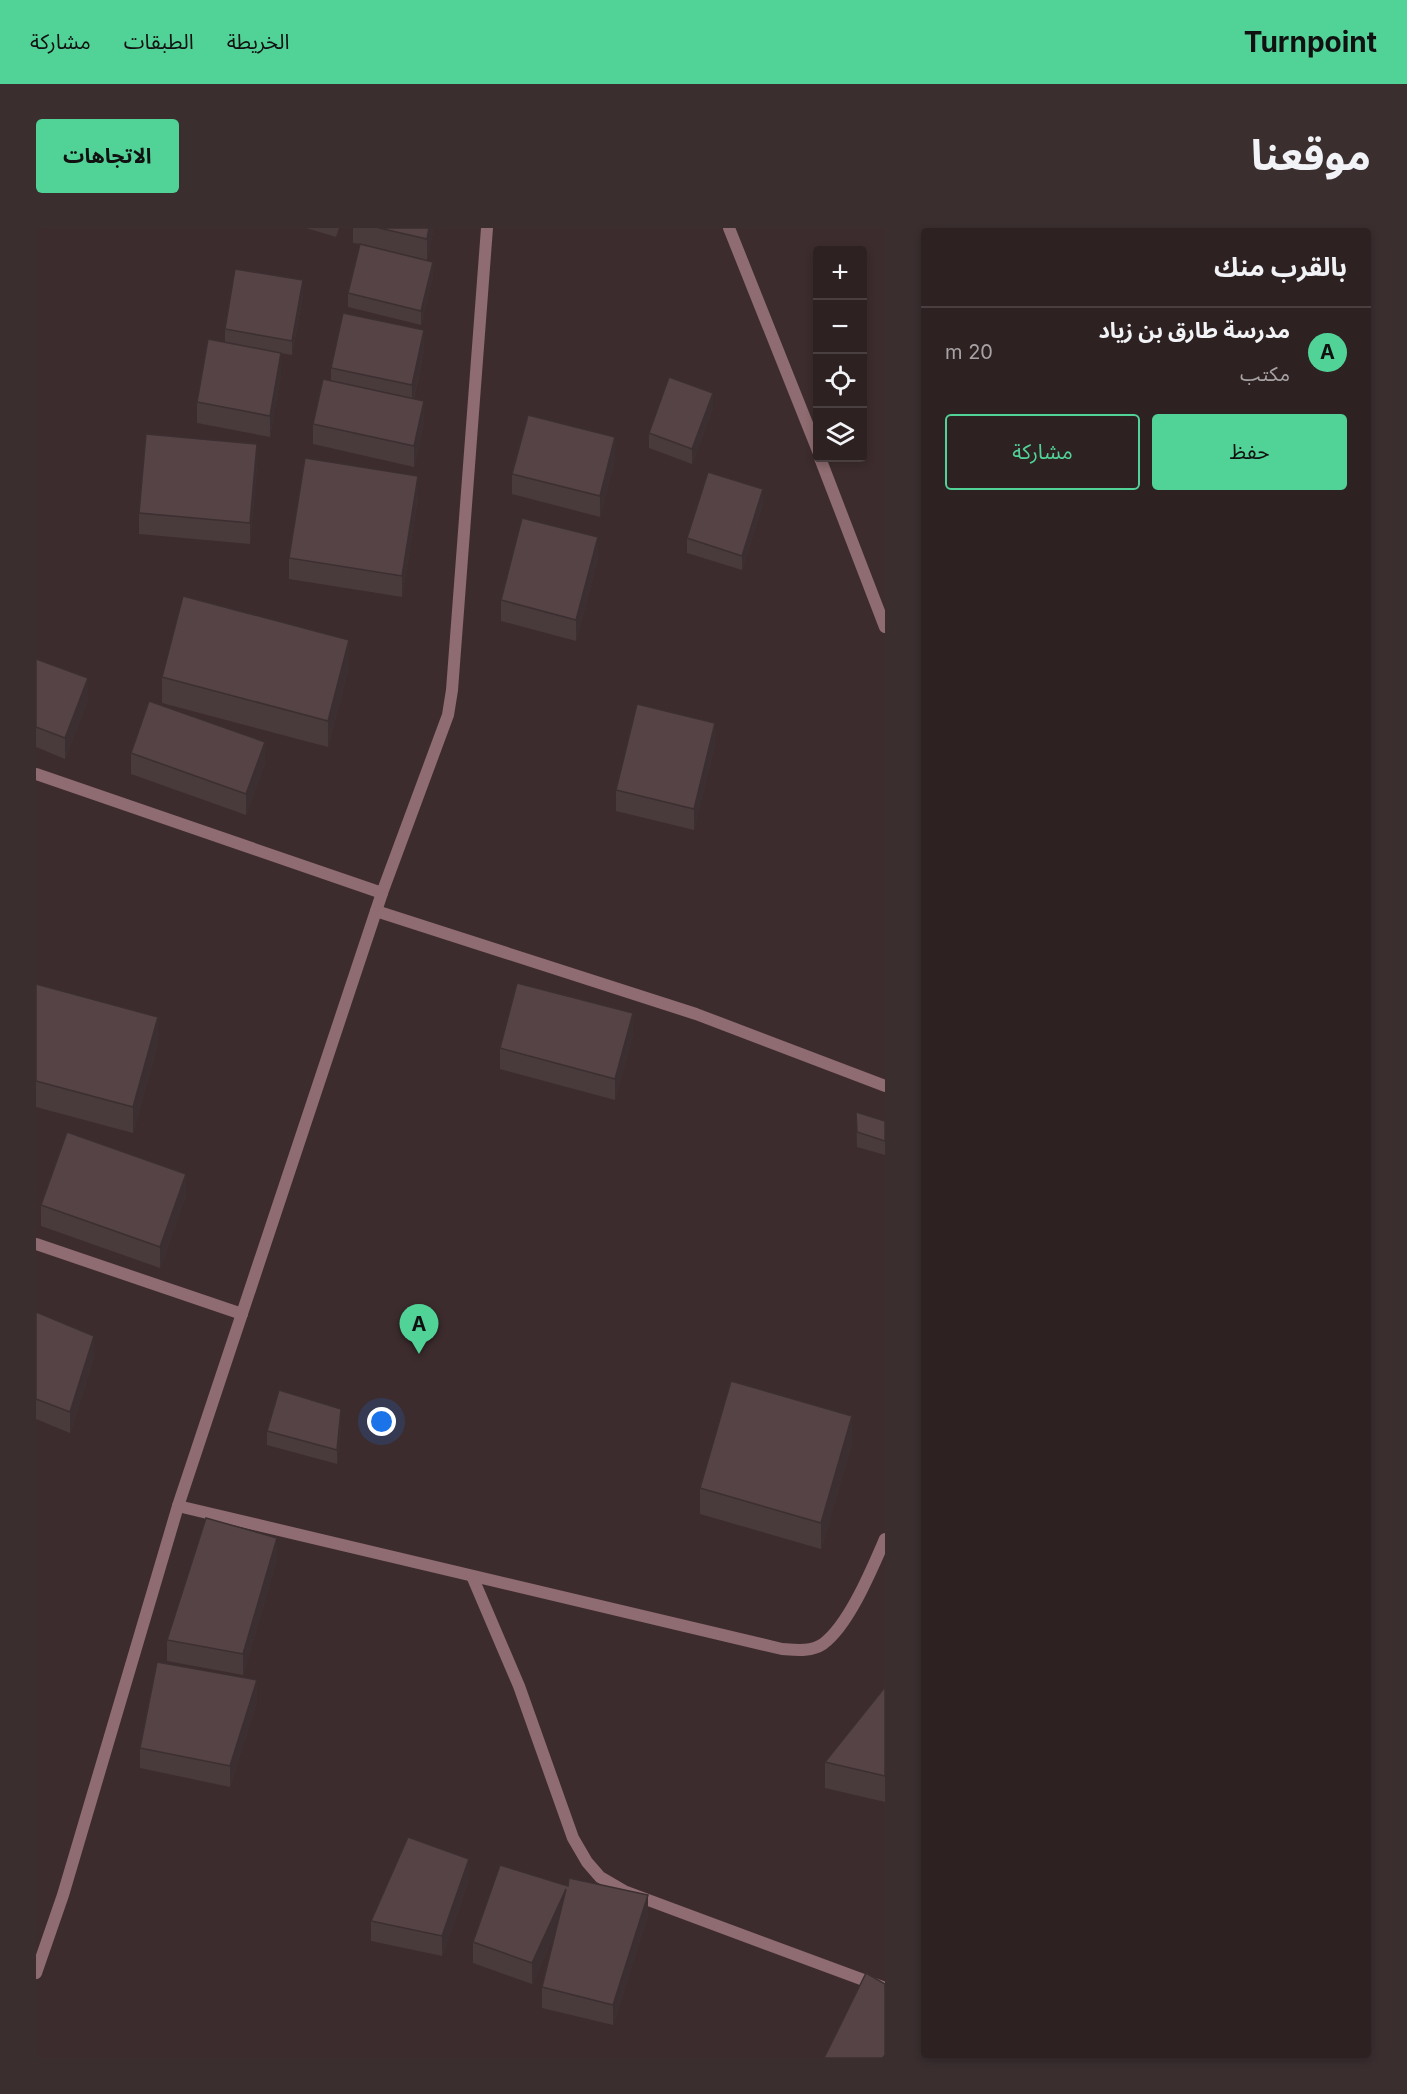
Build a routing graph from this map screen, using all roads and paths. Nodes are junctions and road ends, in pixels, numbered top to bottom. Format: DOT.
graph roads {
  1 [pos="487,228"];
  2 [pos="729,228"];
  3 [pos="813,438"];
  4 [pos="822,462"];
  5 [pos="885,627"];
  6 [pos="36,774"];
  7 [pos="382,893"];
  8 [pos="376,911"];
  9 [pos="885,1086"];
  10 [pos="36,1244"];
  11 [pos="242,1314"];
  12 [pos="178,1506"];
  13 [pos="885,1539"];
  14 [pos="472,1576"];
  15 [pos="36,1973"];
  16 [pos="885,1988"];
  1 -- 7 [label="street"];
  2 -- 3 [label="street"];
  4 -- 5 [label="street"];
  6 -- 7 [label="street"];
  7 -- 8 [label="street"];
  8 -- 9 [label="street"];
  8 -- 11 [label="street"];
  10 -- 11 [label="street"];
  11 -- 12 [label="street"];
  12 -- 14 [label="street"];
  12 -- 15 [label="street"];
  13 -- 14 [label="street"];
  14 -- 16 [label="street"];
}
